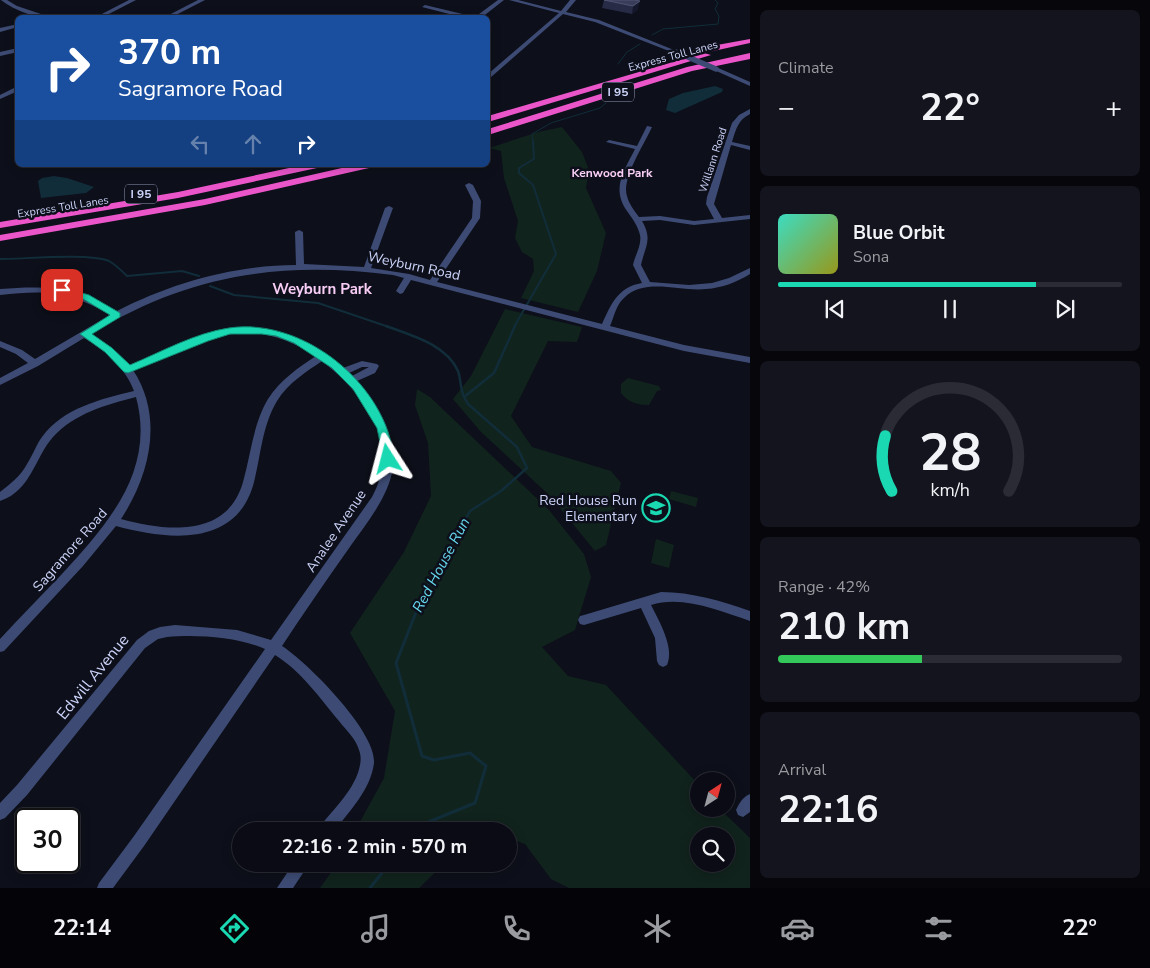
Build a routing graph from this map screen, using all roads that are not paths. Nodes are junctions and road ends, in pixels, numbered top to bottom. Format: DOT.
graph roads {
  1 [pos="4,0"];
  2 [pos="133,0"];
  3 [pos="199,0"];
  4 [pos="501,0"];
  5 [pos="512,0"];
  6 [pos="573,0"];
  7 [pos="15,7"];
  8 [pos="425,7"];
  9 [pos="4,9"];
  10 [pos="563,12"];
  11 [pos="34,15"];
  12 [pos="102,15"];
  13 [pos="171,15"];
  14 [pos="462,15"];
  15 [pos="480,15"];
  16 [pos="15,25"];
  17 [pos="0,30"];
  18 [pos="750,41"];
  19 [pos="750,48"];
  20 [pos="15,51"];
  21 [pos="0,54"];
  22 [pos="15,55"];
  23 [pos="750,56"];
  24 [pos="0,58"];
  25 [pos="490,75"];
  26 [pos="750,84"];
  27 [pos="15,90"];
  28 [pos="0,97"];
  29 [pos="490,110"];
  30 [pos="750,111"];
  31 [pos="490,118"];
  32 [pos="490,123"];
  33 [pos="649,127"];
  34 [pos="490,131"];
  35 [pos="609,142"];
  36 [pos="730,143"];
  37 [pos="639,148"];
  38 [pos="750,148"];
  39 [pos="272,167"];
  40 [pos="309,167"];
  41 [pos="327,167"];
  42 [pos="360,167"];
  43 [pos="469,185"];
  44 [pos="389,208"];
  45 [pos="0,216"];
  46 [pos="750,217"];
  47 [pos="638,219"];
  48 [pos="719,220"];
  49 [pos="0,225"];
  50 [pos="0,230"];
  51 [pos="299,232"];
  52 [pos="0,238"];
  53 [pos="300,266"];
  54 [pos="366,269"];
  55 [pos="750,270"];
  56 [pos="409,276"];
  57 [pos="746,278"];
  58 [pos="433,282"];
  59 [pos="647,285"];
  60 [pos="400,291"];
  61 [pos="0,292"];
  62 [pos="117,315"];
  63 [pos="605,328"];
  64 [pos="85,334"];
  65 [pos="0,344"];
  66 [pos="323,356"];
  67 [pos="750,360"];
  68 [pos="34,364"];
  69 [pos="128,370"];
  70 [pos="343,372"];
  71 [pos="352,380"];
  72 [pos="0,382"];
  73 [pos="140,393"];
  74 [pos="0,497"];
  75 [pos="114,521"];
  76 [pos="644,602"];
  77 [pos="750,616"];
  78 [pos="584,620"];
  79 [pos="0,647"];
  80 [pos="273,648"];
  81 [pos="663,661"];
  82 [pos="0,813"];
  83 [pos="331,822"];
  84 [pos="296,872"];
  85 [pos="104,888"];
  86 [pos="284,888"];
  1 -- 7 [label="street"];
  2 -- 12 [label="street"];
  3 -- 13 [label="street"];
  4 -- 15 [label="street"];
  5 -- 10 [label="street"];
  6 -- 10 [label="street"];
  7 -- 9 [label="street"];
  7 -- 11 [label="street"];
  8 -- 14 [label="street"];
  10 -- 25 [label="street"];
  10 -- 26 [label="street, bridge"];
  16 -- 17 [label="street"];
  18 -- 29 [label="highway, I 95"];
  19 -- 31 [label="highway, Express Toll Lanes"];
  19 -- 32 [label="highway, Express Toll Lanes"];
  20 -- 21 [label="street"];
  22 -- 24 [label="street"];
  23 -- 34 [label="highway, I 95"];
  27 -- 28 [label="street"];
  30 -- 36 [label="street, Willann Road"];
  33 -- 37 [label="street"];
  35 -- 37 [label="street"];
  36 -- 38 [label="street"];
  36 -- 48 [label="street, Willann Road"];
  37 -- 47 [label="street"];
  39 -- 45 [label="highway, I 95"];
  40 -- 49 [label="highway, Express Toll Lanes"];
  41 -- 50 [label="highway, Express Toll Lanes"];
  42 -- 52 [label="highway, I 95"];
  43 -- 58 [label="street"];
  44 -- 54 [label="street"];
  46 -- 48 [label="street"];
  47 -- 48 [label="street"];
  47 -- 59 [label="street"];
  51 -- 53 [label="street"];
  53 -- 54 [label="street, Weyburn Road"];
  53 -- 62 [label="street, Weyburn Road"];
  54 -- 56 [label="street, Weyburn Road"];
  55 -- 57 [label="street"];
  56 -- 58 [label="street, Weyburn Road"];
  56 -- 60 [label="street"];
  57 -- 59 [label="street"];
  58 -- 63 [label="street, Weyburn Road"];
  59 -- 63 [label="street"];
  61 -- 62 [label="street"];
  62 -- 64 [label="street, Weyburn Road"];
  63 -- 67 [label="street, Weyburn Road"];
  64 -- 68 [label="street, Weyburn Road"];
  64 -- 69 [label="street, Sagramore Road"];
  65 -- 68 [label="street"];
  66 -- 69 [label="street, Analee Avenue"];
  66 -- 70 [label="street, Analee Avenue"];
  66 -- 75 [label="street"];
  68 -- 72 [label="street, Weyburn Road"];
  69 -- 73 [label="street, Sagramore Road"];
  70 -- 71 [label="street, Analee Avenue"];
  70 -- 71 [label="street"];
  71 -- 80 [label="street, Analee Avenue"];
  73 -- 74 [label="street"];
  73 -- 75 [label="street, Sagramore Road"];
  75 -- 79 [label="street, Sagramore Road"];
  76 -- 77 [label="street"];
  76 -- 78 [label="street"];
  76 -- 81 [label="street"];
  80 -- 82 [label="street, Edwill Avenue"];
  80 -- 83 [label="street, Edwill Avenue"];
  80 -- 85 [label="street, Analee Avenue"];
  84 -- 86 [label="street"];
}
